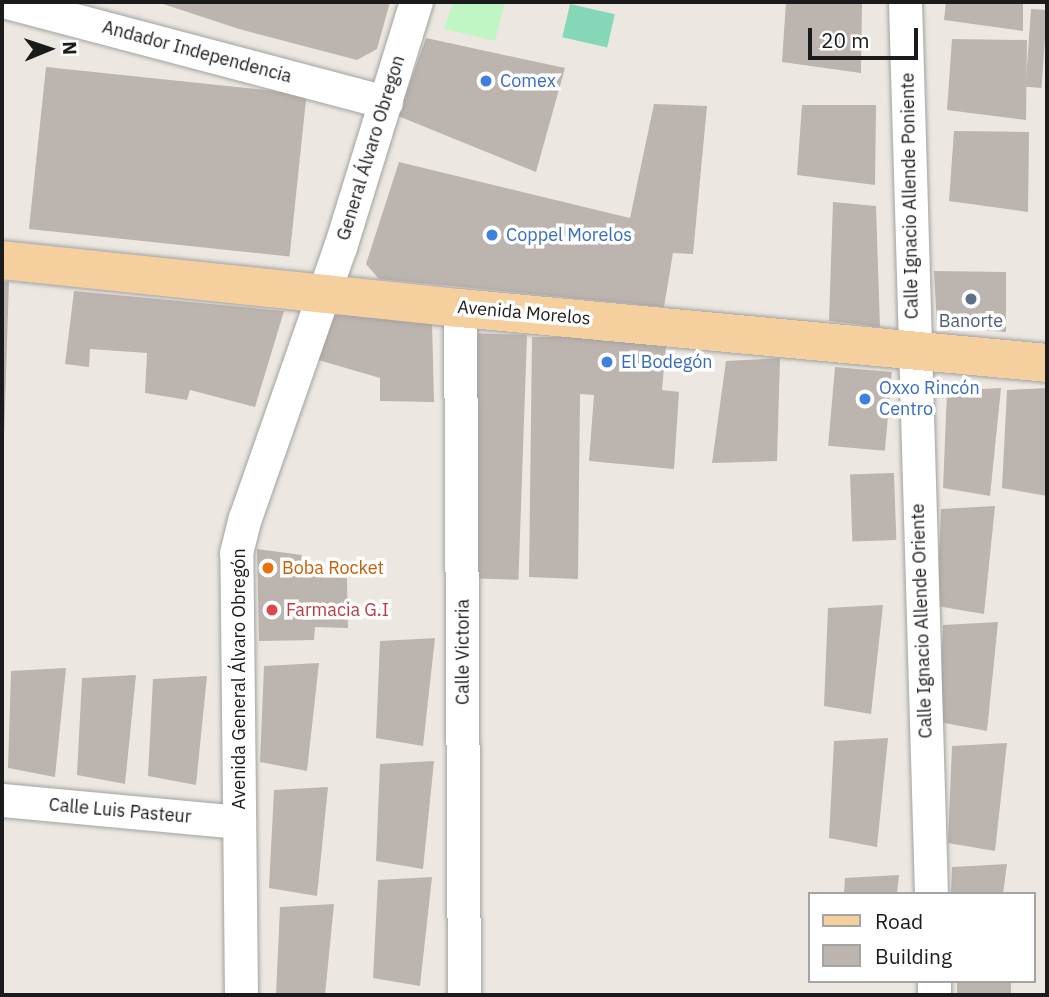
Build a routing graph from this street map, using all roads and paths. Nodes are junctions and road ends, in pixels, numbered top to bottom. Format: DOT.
graph roads {
  1 [pos="7,2"];
  2 [pos="416,2"];
  3 [pos="905,2"];
  4 [pos="386,102"];
  5 [pos="2,260"];
  6 [pos="325,293"];
  7 [pos="460,308"];
  8 [pos="914,349"];
  9 [pos="1047,363"];
  10 [pos="2,800"];
  11 [pos="239,822"];
  12 [pos="931,892"];
  13 [pos="241,995"];
  14 [pos="464,995"];
  1 -- 4 [label="street, Andador Independencia"];
  2 -- 4 [label="street, General Álvaro Obregon"];
  3 -- 8 [label="street, Calle Ignacio Allende Poniente"];
  4 -- 6 [label="street, General Álvaro Obregon"];
  5 -- 6 [label="main road, Avenida Morelos"];
  6 -- 7 [label="main road, Avenida Morelos"];
  6 -- 11 [label="street, Avenida General Álvaro Obregón"];
  7 -- 8 [label="main road, Avenida Morelos"];
  7 -- 14 [label="street, Calle Victoria"];
  8 -- 9 [label="main road, Avenida Morelos"];
  8 -- 12 [label="street, Calle Ignacio Allende Oriente"];
  10 -- 11 [label="street, Calle Luis Pasteur"];
  11 -- 13 [label="street, Avenida General Álvaro Obregón"];
}
